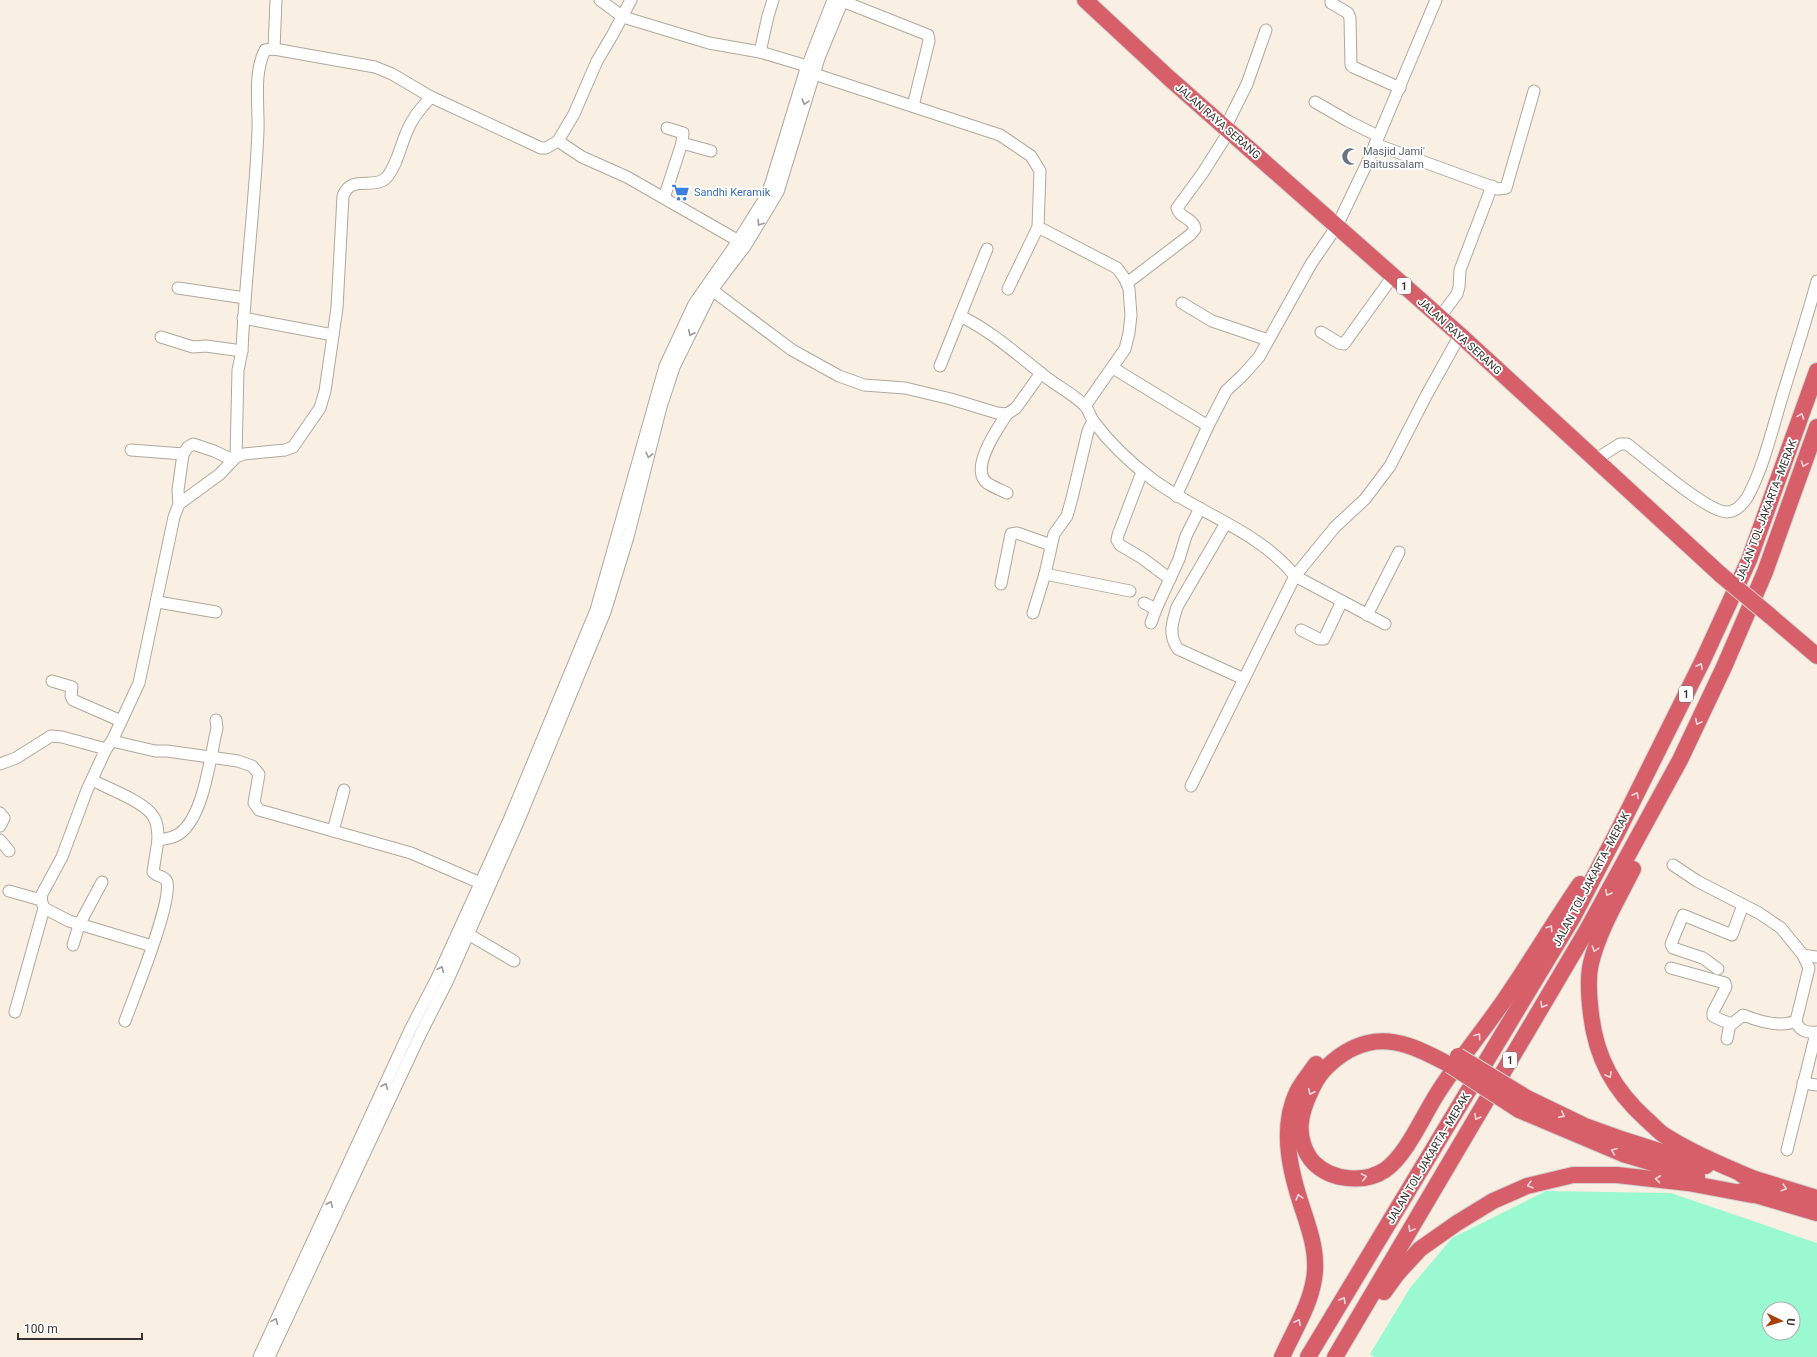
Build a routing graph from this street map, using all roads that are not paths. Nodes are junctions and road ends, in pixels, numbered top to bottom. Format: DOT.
graph roads {
  1 [pos="276,0"];
  2 [pos="600,0"];
  3 [pos="631,0"];
  4 [pos="773,0"];
  5 [pos="839,0"];
  6 [pos="1084,0"];
  7 [pos="1331,0"];
  8 [pos="1436,0"];
  9 [pos="623,17"];
  10 [pos="1266,30"];
  11 [pos="274,49"];
  12 [pos="760,52"];
  13 [pos="809,71"];
  14 [pos="1400,88"];
  15 [pos="1534,91"];
  16 [pos="431,97"];
  17 [pos="1315,102"];
  18 [pos="913,106"];
  19 [pos="667,128"];
  20 [pos="1228,128"];
  21 [pos="1377,140"];
  22 [pos="558,141"];
  23 [pos="682,144"];
  24 [pos="711,151"];
  25 [pos="1492,186"];
  26 [pos="664,198"];
  27 [pos="1337,226"];
  28 [pos="1038,227"];
  29 [pos="742,243"];
  30 [pos="987,249"];
  31 [pos="1393,276"];
  32 [pos="1817,281"];
  33 [pos="1127,283"];
  34 [pos="178,288"];
  35 [pos="1008,288"];
  36 [pos="712,290"];
  37 [pos="245,298"];
  38 [pos="1182,303"];
  39 [pos="960,316"];
  40 [pos="1440,317"];
  41 [pos="243,318"];
  42 [pos="1321,332"];
  43 [pos="333,335"];
  44 [pos="1460,335"];
  45 [pos="161,337"];
  46 [pos="1268,340"];
  47 [pos="242,351"];
  48 [pos="940,366"];
  49 [pos="1112,368"];
  50 [pos="1817,371"];
  51 [pos="1041,373"];
  52 [pos="1085,406"];
  53 [pos="1007,414"];
  54 [pos="1093,421"];
  55 [pos="1208,426"];
  56 [pos="1817,427"];
  57 [pos="131,450"];
  58 [pos="183,454"];
  59 [pos="235,458"];
  60 [pos="1596,460"];
  61 [pos="1142,472"];
  62 [pos="1007,493"];
  63 [pos="1176,496"];
  64 [pos="179,504"];
  65 [pos="1200,508"];
  66 [pos="1226,522"];
  67 [pos="1052,545"];
  68 [pos="1398,552"];
  69 [pos="1045,574"];
  70 [pos="1296,576"];
  71 [pos="1170,579"];
  72 [pos="1001,584"];
  73 [pos="1130,591"];
  74 [pos="1342,601"];
  75 [pos="158,602"];
  76 [pos="1144,602"];
  77 [pos="1156,609"];
  78 [pos="216,612"];
  79 [pos="1033,613"];
  80 [pos="1367,615"];
  81 [pos="1152,623"];
  82 [pos="1385,624"];
  83 [pos="1301,630"];
  84 [pos="1817,656"];
  85 [pos="1244,679"];
  86 [pos="52,681"];
  87 [pos="216,720"];
  88 [pos="121,721"];
  89 [pos="109,745"];
  90 [pos="210,756"];
  91 [pos="1680,760"];
  92 [pos="0,764"];
  93 [pos="92,780"];
  94 [pos="1191,786"];
  95 [pos="344,790"];
  96 [pos="0,813"];
  97 [pos="0,826"];
  98 [pos="1619,829"];
  99 [pos="333,831"];
  100 [pos="0,840"];
  101 [pos="158,840"];
  102 [pos="9,851"];
  103 [pos="1673,865"];
  104 [pos="102,882"];
  105 [pos="484,884"];
  106 [pos="9,891"];
  107 [pos="42,904"];
  108 [pos="1743,905"];
  109 [pos="79,925"];
  110 [pos="468,934"];
  111 [pos="73,944"];
  112 [pos="152,946"];
  113 [pos="1802,955"];
  114 [pos="1817,957"];
  115 [pos="514,961"];
  116 [pos="1671,968"];
  117 [pos="1712,980"];
  118 [pos="15,1012"];
  119 [pos="125,1021"];
  120 [pos="1796,1021"];
  121 [pos="1730,1024"];
  122 [pos="1816,1032"];
  123 [pos="1727,1039"];
  124 [pos="1454,1060"];
  125 [pos="1803,1083"];
  126 [pos="1817,1085"];
  127 [pos="1523,1104"];
  128 [pos="1787,1150"];
  129 [pos="1752,1178"];
  130 [pos="1752,1194"];
  131 [pos="1817,1198"];
  132 [pos="1817,1213"];
  133 [pos="259,1357"];
  134 [pos="269,1357"];
  135 [pos="1282,1357"];
  136 [pos="1308,1357"];
  137 [pos="1335,1357"];
  138 [pos="1342,1357"];
  1 -- 11 [label="street"];
  2 -- 9 [label="street"];
  3 -- 9 [label="street"];
  4 -- 12 [label="street"];
  5 -- 13 [label="street"];
  5 -- 18 [label="street"];
  6 -- 20 [label="highway, JALAN RAYA SERANG / 1"];
  7 -- 14 [label="street"];
  8 -- 14 [label="street"];
  9 -- 12 [label="street"];
  9 -- 22 [label="street"];
  10 -- 20 [label="street"];
  11 -- 16 [label="street"];
  11 -- 37 [label="street"];
  12 -- 13 [label="street"];
  13 -- 18 [label="street"];
  13 -- 29 [label="street"];
  14 -- 21 [label="street"];
  15 -- 25 [label="street"];
  16 -- 22 [label="street"];
  16 -- 43 [label="street"];
  17 -- 21 [label="street"];
  18 -- 28 [label="street"];
  19 -- 23 [label="street"];
  20 -- 27 [label="highway, JALAN RAYA SERANG / 1"];
  20 -- 33 [label="street"];
  21 -- 25 [label="street"];
  21 -- 27 [label="street"];
  22 -- 26 [label="street"];
  23 -- 24 [label="street"];
  23 -- 26 [label="street"];
  25 -- 40 [label="street"];
  26 -- 29 [label="street"];
  27 -- 31 [label="highway, JALAN RAYA SERANG / 1"];
  27 -- 46 [label="street"];
  28 -- 33 [label="street"];
  28 -- 35 [label="street"];
  29 -- 36 [label="street"];
  29 -- 105 [label="street"];
  30 -- 39 [label="street"];
  31 -- 40 [label="highway, JALAN RAYA SERANG / 1"];
  31 -- 42 [label="street"];
  32 -- 60 [label="street"];
  33 -- 49 [label="street"];
  34 -- 37 [label="street"];
  36 -- 53 [label="street"];
  36 -- 105 [label="street, one-way"];
  37 -- 41 [label="street"];
  38 -- 46 [label="street"];
  39 -- 48 [label="street"];
  39 -- 51 [label="street"];
  40 -- 44 [label="highway, JALAN RAYA SERANG / 1"];
  41 -- 43 [label="street"];
  41 -- 47 [label="street"];
  43 -- 59 [label="street"];
  44 -- 60 [label="highway, JALAN RAYA SERANG / 1"];
  44 -- 70 [label="street"];
  45 -- 47 [label="street"];
  46 -- 55 [label="street"];
  47 -- 59 [label="street"];
  49 -- 52 [label="street"];
  49 -- 55 [label="street"];
  98 -- 50 [label="highway, JALAN TOL JAKARTA–MERAK / 1, one-way"];
  51 -- 52 [label="street"];
  51 -- 53 [label="street"];
  52 -- 54 [label="street"];
  53 -- 62 [label="street"];
  54 -- 61 [label="street"];
  54 -- 67 [label="street"];
  55 -- 63 [label="street"];
  56 -- 91 [label="highway, JALAN TOL JAKARTA–MERAK / 1, one-way"];
  57 -- 58 [label="street"];
  58 -- 59 [label="street"];
  58 -- 64 [label="street"];
  59 -- 64 [label="street"];
  60 -- 84 [label="highway, JALAN RAYA SERANG / 1, bridge"];
  61 -- 63 [label="street"];
  61 -- 71 [label="street"];
  63 -- 65 [label="street"];
  64 -- 75 [label="street"];
  65 -- 66 [label="street"];
  65 -- 71 [label="street"];
  66 -- 70 [label="street"];
  66 -- 85 [label="street"];
  67 -- 69 [label="street"];
  67 -- 72 [label="street"];
  68 -- 80 [label="street"];
  69 -- 73 [label="street"];
  69 -- 79 [label="street"];
  70 -- 74 [label="street"];
  70 -- 85 [label="street"];
  71 -- 77 [label="street"];
  74 -- 80 [label="street"];
  74 -- 83 [label="street"];
  75 -- 78 [label="street"];
  75 -- 88 [label="street"];
  76 -- 77 [label="street"];
  77 -- 81 [label="street"];
  80 -- 82 [label="street"];
  85 -- 94 [label="street"];
  86 -- 88 [label="street"];
  87 -- 90 [label="street"];
  88 -- 89 [label="street"];
  89 -- 90 [label="street"];
  89 -- 92 [label="street"];
  89 -- 93 [label="street"];
  90 -- 99 [label="street"];
  90 -- 101 [label="street"];
  91 -- 129 [label="highway, one-way"];
  91 -- 137 [label="highway, JALAN TOL JAKARTA–MERAK / 1, one-way"];
  93 -- 101 [label="street"];
  93 -- 107 [label="street"];
  95 -- 99 [label="street"];
  96 -- 97 [label="street"];
  124 -- 98 [label="highway, one-way"];
  136 -- 98 [label="highway, JALAN TOL JAKARTA–MERAK / 1, one-way"];
  99 -- 105 [label="street"];
  100 -- 102 [label="street"];
  101 -- 112 [label="street"];
  103 -- 108 [label="street"];
  104 -- 109 [label="street"];
  105 -- 110 [label="street"];
  133 -- 105 [label="street, one-way"];
  106 -- 107 [label="street"];
  107 -- 109 [label="street"];
  107 -- 118 [label="street"];
  108 -- 113 [label="street"];
  108 -- 117 [label="street"];
  109 -- 111 [label="street"];
  109 -- 112 [label="street"];
  110 -- 115 [label="street"];
  110 -- 134 [label="street"];
  112 -- 119 [label="street"];
  113 -- 114 [label="street"];
  113 -- 120 [label="street"];
  116 -- 117 [label="street"];
  117 -- 121 [label="street"];
  120 -- 121 [label="street"];
  120 -- 122 [label="street"];
  121 -- 123 [label="street"];
  122 -- 125 [label="street"];
  124 -- 127 [label="highway, bridge"];
  135 -- 124 [label="highway, one-way"];
  125 -- 126 [label="street"];
  125 -- 128 [label="street"];
  127 -- 129 [label="highway, one-way"];
  130 -- 127 [label="highway, one-way"];
  129 -- 131 [label="highway, one-way"];
  130 -- 132 [label="highway"];
  130 -- 138 [label="highway, one-way"];
}
